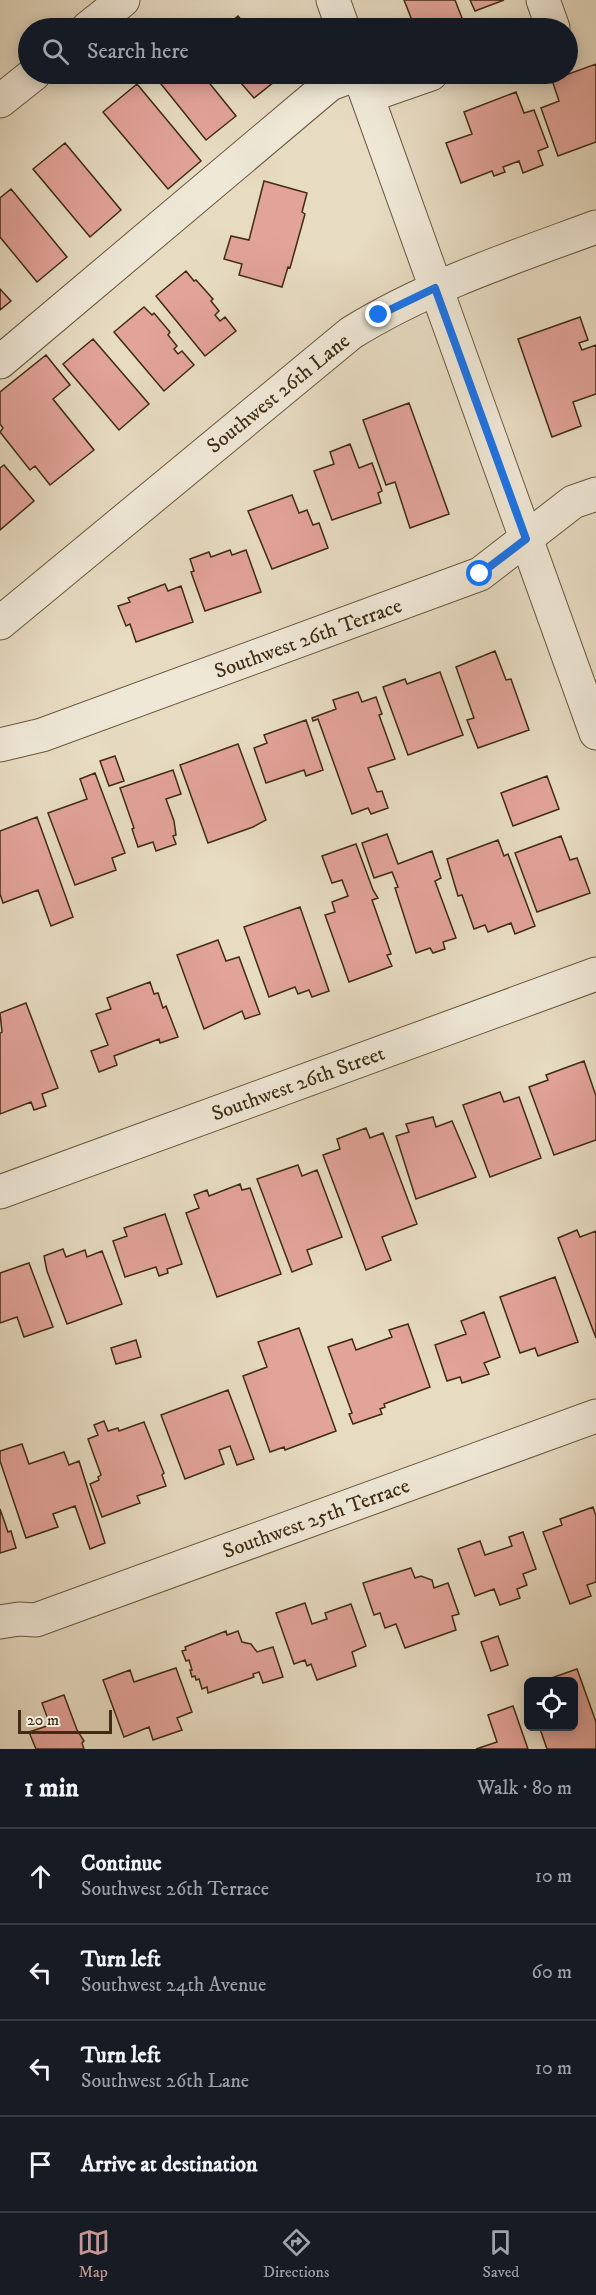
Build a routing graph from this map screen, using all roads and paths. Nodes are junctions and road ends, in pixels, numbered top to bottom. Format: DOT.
graph roads {
  1 [pos="123,0"];
  2 [pos="333,0"];
  3 [pos="543,0"];
  4 [pos="100,18"];
  5 [pos="339,18"];
  6 [pos="549,18"];
  7 [pos="21,84"];
  8 [pos="330,84"];
  9 [pos="362,84"];
  10 [pos="0,101"];
  11 [pos="596,227"];
  12 [pos="435,288"];
  13 [pos="0,362"];
  14 [pos="596,494"];
  15 [pos="526,539"];
  16 [pos="0,623"];
  17 [pos="596,733"];
  18 [pos="0,745"];
  19 [pos="596,974"];
  20 [pos="0,1192"];
  21 [pos="596,1416"];
  22 [pos="36,1620"];
  23 [pos="0,1622"];
  24 [pos="0,1646"];
  1 -- 4 [label="street"];
  2 -- 5 [label="street"];
  3 -- 6 [label="street"];
  7 -- 10 [label="street"];
  8 -- 13 [label="street"];
  9 -- 12 [label="street"];
  11 -- 12 [label="street, Southwest 26th Lane"];
  12 -- 15 [label="street"];
  12 -- 16 [label="street, Southwest 26th Lane"];
  14 -- 15 [label="street, Southwest 26th Terrace"];
  15 -- 17 [label="street"];
  15 -- 18 [label="street, Southwest 26th Terrace"];
  19 -- 20 [label="street, Southwest 26th Street"];
  21 -- 22 [label="street, Southwest 25th Terrace"];
  22 -- 23 [label="street, Southwest 25th Terrace"];
  22 -- 24 [label="street, Southwest 25th Terrace"];
}
